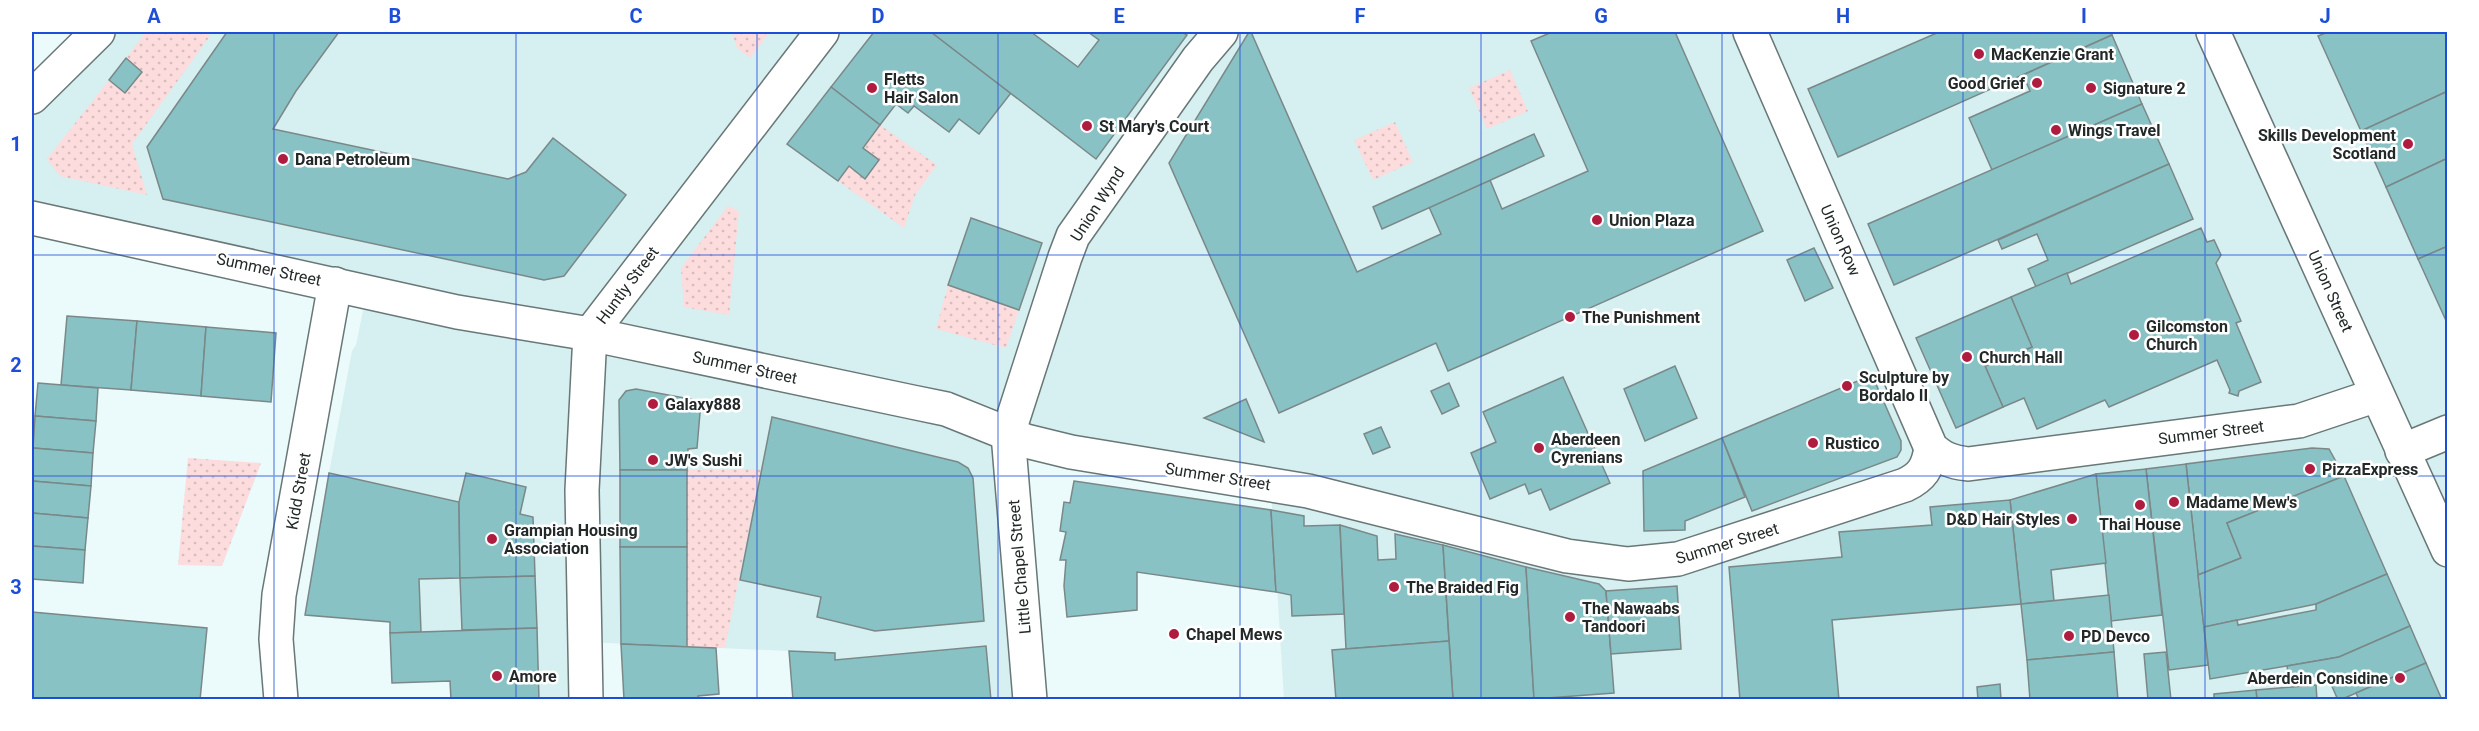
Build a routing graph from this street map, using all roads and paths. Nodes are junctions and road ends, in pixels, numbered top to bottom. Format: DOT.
graph roads {
  1 [pos="98,32"];
  2 [pos="822,32"];
  3 [pos="1221,32"];
  4 [pos="1750,32"];
  5 [pos="2213,32"];
  6 [pos="32,97"];
  7 [pos="32,218"];
  8 [pos="336,284"];
  9 [pos="590,334"];
  10 [pos="2377,395"];
  11 [pos="2448,432"];
  12 [pos="1008,434"];
  13 [pos="1931,448"];
  14 [pos="2402,451"];
  15 [pos="2448,550"];
  16 [pos="281,699"];
  17 [pos="586,699"];
  18 [pos="1030,699"];
  1 -- 6 [label="street"];
  2 -- 9 [label="street, Huntly Street"];
  3 -- 12 [label="street, Union Wynd"];
  4 -- 13 [label="street, Union Row"];
  5 -- 10 [label="street, Union Street"];
  7 -- 8 [label="street, Summer Street"];
  8 -- 9 [label="street, Summer Street"];
  8 -- 16 [label="street, Kidd Street"];
  9 -- 12 [label="street, Summer Street"];
  9 -- 17 [label="street, Huntly Street"];
  10 -- 13 [label="street, Summer Street"];
  10 -- 14 [label="street, Union Street"];
  11 -- 14 [label="street"];
  12 -- 13 [label="street, Summer Street"];
  12 -- 18 [label="street, Little Chapel Street"];
  14 -- 15 [label="street, Union Street"];
}
